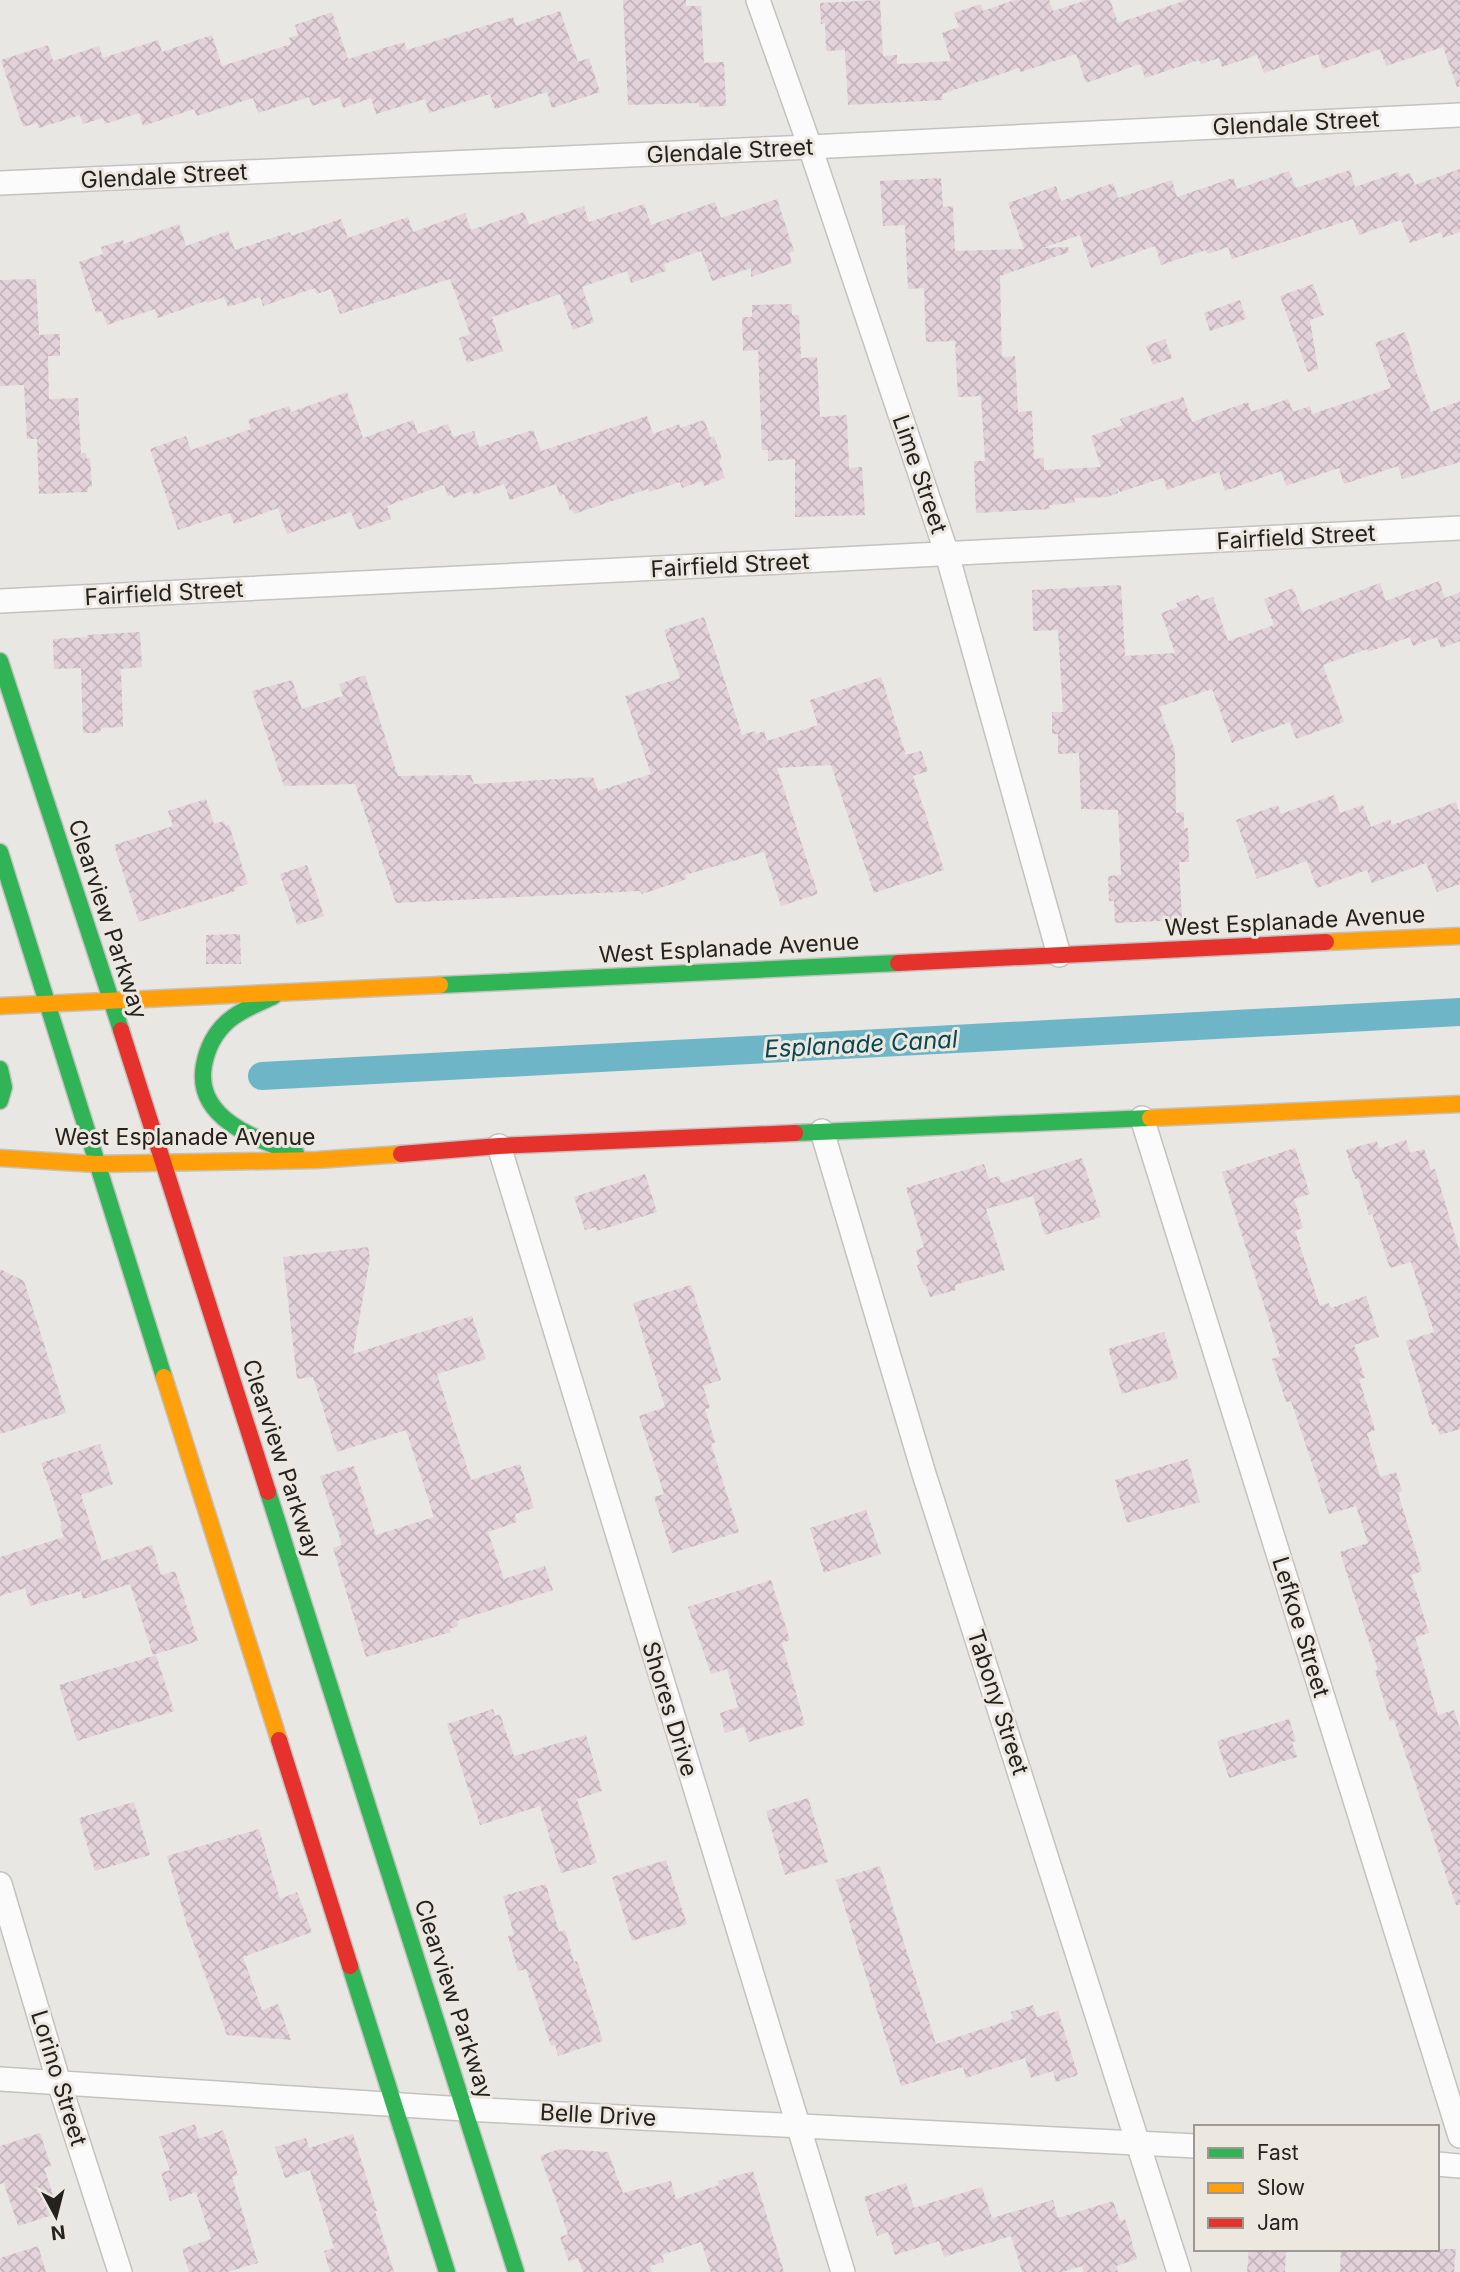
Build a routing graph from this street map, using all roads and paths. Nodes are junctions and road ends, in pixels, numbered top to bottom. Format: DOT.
graph roads {
  1 [pos="758,0"];
  2 [pos="1460,115"];
  3 [pos="810,147"];
  4 [pos="0,183"];
  5 [pos="1460,528"];
  6 [pos="947,554"];
  7 [pos="0,601"];
  8 [pos="0,661"];
  9 [pos="0,852"];
  10 [pos="1460,936"];
  11 [pos="1059,955"];
  12 [pos="279,993"];
  13 [pos="110,999"];
  14 [pos="47,1002"];
  15 [pos="0,1006"];
  16 [pos="0,1069"];
  17 [pos="0,1101"];
  18 [pos="1460,1104"];
  19 [pos="1142,1118"];
  20 [pos="822,1131"];
  21 [pos="499,1146"];
  22 [pos="0,1158"];
  23 [pos="317,1160"];
  24 [pos="164,1163"];
  25 [pos="96,1164"];
  26 [pos="0,1884"];
  27 [pos="0,2079"];
  28 [pos="59,2083"];
  29 [pos="395,2104"];
  30 [pos="464,2109"];
  31 [pos="797,2125"];
  32 [pos="1460,2137"];
  33 [pos="1139,2142"];
  34 [pos="1194,2146"];
  35 [pos="1439,2164"];
  36 [pos="1460,2165"];
  37 [pos="120,2272"];
  38 [pos="447,2272"];
  39 [pos="516,2272"];
  40 [pos="843,2272"];
  41 [pos="1179,2272"];
  1 -- 3 [label="street, Lime Street"];
  2 -- 3 [label="street, Glendale Street"];
  3 -- 4 [label="street, Glendale Street"];
  3 -- 6 [label="street, Lime Street"];
  5 -- 6 [label="street, Fairfield Street"];
  6 -- 7 [label="street, Fairfield Street"];
  6 -- 11 [label="street, Lime Street"];
  8 -- 13 [label="main road, Clearview Parkway"];
  9 -- 14 [label="main road"];
  10 -- 11 [label="main road, West Esplanade Avenue"];
  11 -- 12 [label="main road, West Esplanade Avenue"];
  12 -- 13 [label="main road, West Esplanade Avenue"];
  12 -- 23 [label="main road"];
  13 -- 14 [label="main road, West Esplanade Avenue"];
  13 -- 24 [label="main road, Clearview Parkway"];
  14 -- 15 [label="main road, West Esplanade Avenue"];
  14 -- 25 [label="main road"];
  16 -- 17 [label="main road"];
  18 -- 19 [label="main road, West Esplanade Avenue"];
  19 -- 20 [label="main road, West Esplanade Avenue"];
  19 -- 32 [label="street, Lefkoe Street"];
  20 -- 21 [label="main road, West Esplanade Avenue"];
  20 -- 33 [label="street, Tabony Street"];
  21 -- 23 [label="main road, West Esplanade Avenue"];
  21 -- 31 [label="street, Shores Drive"];
  22 -- 25 [label="main road, West Esplanade Avenue"];
  23 -- 24 [label="main road, West Esplanade Avenue"];
  24 -- 25 [label="main road, West Esplanade Avenue"];
  24 -- 30 [label="main road, Clearview Parkway"];
  25 -- 29 [label="main road"];
  26 -- 28 [label="street, Lorino Street"];
  27 -- 28 [label="street, Belle Drive"];
  28 -- 29 [label="street, Belle Drive"];
  28 -- 37 [label="street, Lorino Street"];
  29 -- 30 [label="street, Belle Drive"];
  29 -- 38 [label="main road"];
  30 -- 31 [label="street, Belle Drive"];
  30 -- 39 [label="main road, Clearview Parkway"];
  31 -- 33 [label="street, Belle Drive"];
  31 -- 40 [label="street, Shores Drive"];
  33 -- 34 [label="street, Belle Drive"];
  33 -- 41 [label="street, Tabony Street"];
  35 -- 36 [label="street"];
}
